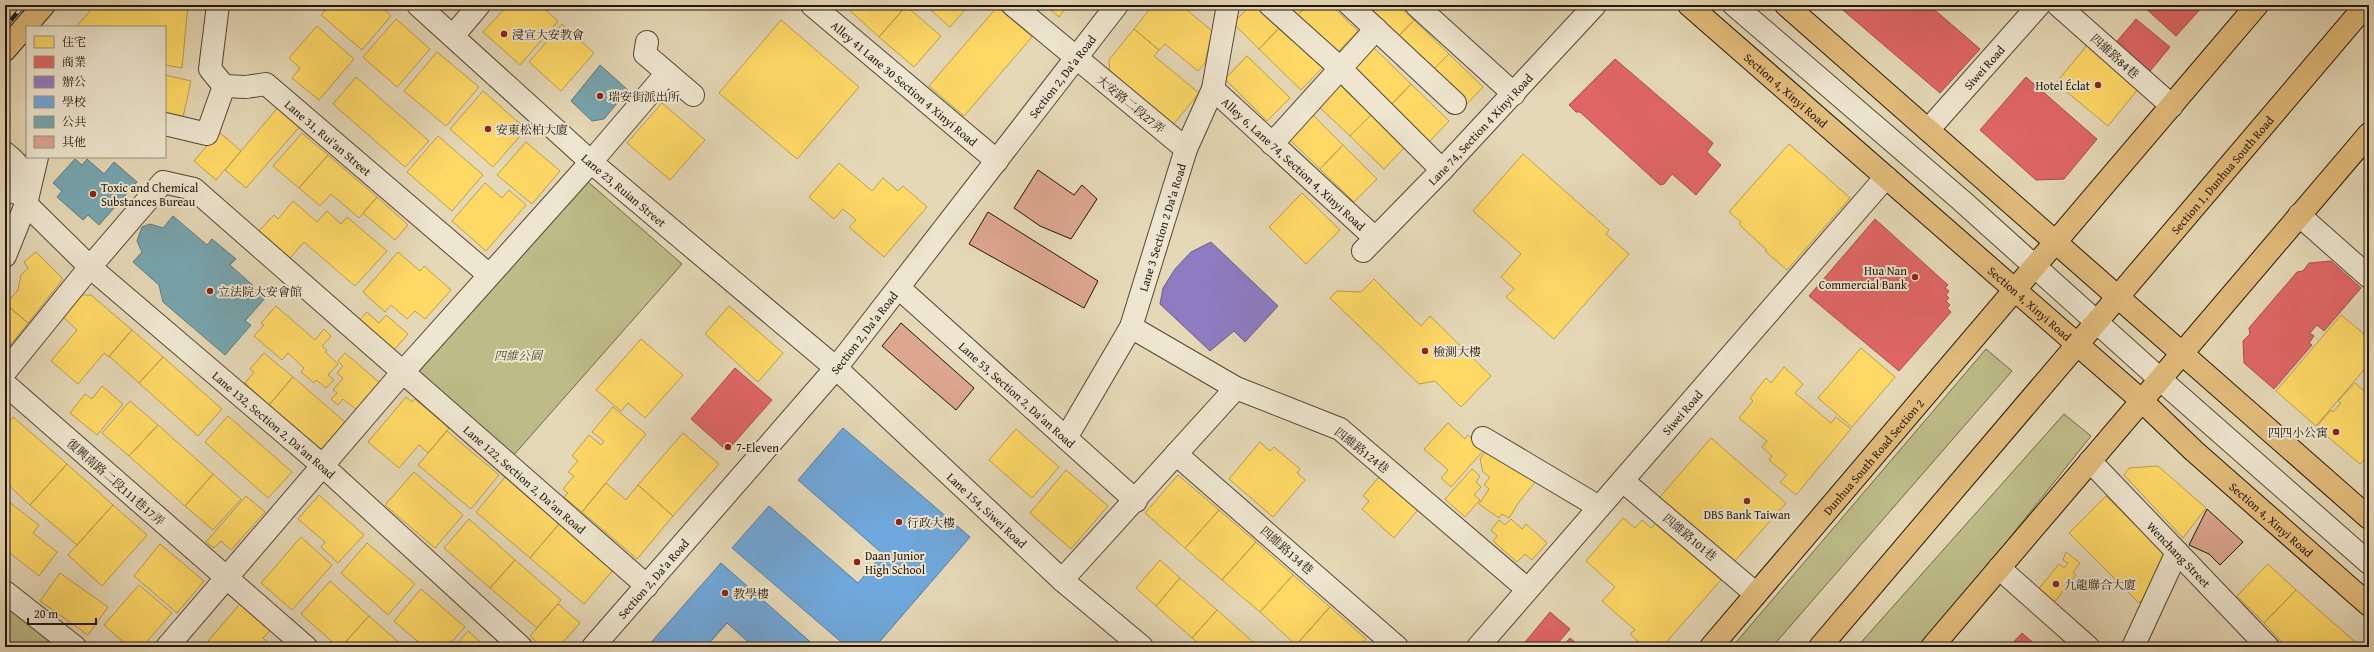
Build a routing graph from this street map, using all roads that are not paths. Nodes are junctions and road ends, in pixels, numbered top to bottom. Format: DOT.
graph roads {
  1 [pos="44,5"];
  2 [pos="218,5"];
  3 [pos="418,5"];
  4 [pos="479,5"];
  5 [pos="812,5"];
  6 [pos="1013,5"];
  7 [pos="1117,5"];
  8 [pos="1228,5"];
  9 [pos="1270,5"];
  10 [pos="1350,5"];
  11 [pos="1416,5"];
  12 [pos="1595,5"];
  13 [pos="1689,5"];
  14 [pos="1734,5"];
  15 [pos="1786,5"];
  16 [pos="2040,5"];
  17 [pos="2058,5"];
  18 [pos="2257,5"];
  19 [pos="2366,5"];
  20 [pos="29,25"];
  21 [pos="26,28"];
  22 [pos="1376,29"];
  23 [pos="453,36"];
  24 [pos="647,42"];
  25 [pos="5,50"];
  26 [pos="1077,59"];
  27 [pos="1340,68"];
  28 [pos="667,73"];
  29 [pos="224,86"];
  30 [pos="1213,89"];
  31 [pos="1514,94"];
  32 [pos="693,95"];
  33 [pos="1455,103"];
  34 [pos="2172,106"];
  35 [pos="166,124"];
  36 [pos="1928,130"];
  37 [pos="2369,134"];
  38 [pos="1272,144"];
  39 [pos="1186,149"];
  40 [pos="5,153"];
  41 [pos="37,158"];
  42 [pos="997,161"];
  43 [pos="591,162"];
  44 [pos="1442,170"];
  45 [pos="1886,177"];
  46 [pos="26,204"];
  47 [pos="2299,215"];
  48 [pos="5,224"];
  49 [pos="2056,243"];
  50 [pos="1369,244"];
  51 [pos="5,256"];
  52 [pos="90,267"];
  53 [pos="2036,267"];
  54 [pos="489,274"];
  55 [pos="2369,277"];
  56 [pos="899,288"];
  57 [pos="2016,291"];
  58 [pos="2117,297"];
  59 [pos="2096,321"];
  60 [pos="1132,327"];
  61 [pos="2076,344"];
  62 [pos="2182,354"];
  63 [pos="836,368"];
  64 [pos="5,372"];
  65 [pos="402,373"];
  66 [pos="2161,380"];
  67 [pos="5,384"];
  68 [pos="1236,388"];
  69 [pos="2142,401"];
  70 [pos="1066,438"];
  71 [pos="1483,438"];
  72 [pos="1176,454"];
  73 [pos="2090,461"];
  74 [pos="323,466"];
  75 [pos="1623,480"];
  76 [pos="1136,501"];
  77 [pos="1599,507"];
  78 [pos="2369,518"];
  79 [pos="2178,552"];
  80 [pos="2369,563"];
  81 [pos="1999,568"];
  82 [pos="227,579"];
  83 [pos="1062,580"];
  84 [pos="647,586"];
  85 [pos="1527,589"];
  86 [pos="5,592"];
  87 [pos="1756,594"];
  88 [pos="2369,605"];
  89 [pos="75,647"];
  90 [pos="167,647"];
  91 [pos="306,647"];
  92 [pos="521,647"];
  93 [pos="594,647"];
  94 [pos="1142,647"];
  95 [pos="1397,647"];
  96 [pos="1478,647"];
  97 [pos="1711,647"];
  98 [pos="1820,647"];
  99 [pos="1932,647"];
  100 [pos="2088,647"];
  101 [pos="2133,647"];
  102 [pos="2268,647"];
  1 -- 20 [label="main road"];
  2 -- 29 [label="street"];
  3 -- 23 [label="street, Lane 23, Ruian Street"];
  4 -- 23 [label="street"];
  5 -- 42 [label="street, Alley 41 Lane 30 Section 4 Xinyi Road"];
  6 -- 26 [label="street, 大安路二段27弄"];
  7 -- 26 [label="street, Section 2, Da'a Road"];
  8 -- 30 [label="street, Lane 3 Section 2 Da'a Road"];
  9 -- 27 [label="street"];
  10 -- 22 [label="street"];
  11 -- 31 [label="street"];
  12 -- 31 [label="street, Lane 74, Section 4 Xinyi Road"];
  13 -- 45 [label="main road, Section 4, Xinyi Road"];
  14 -- 53 [label="street"];
  15 -- 36 [label="main road"];
  16 -- 36 [label="street, Siwei Road"];
  17 -- 34 [label="street, 四維路84巷"];
  18 -- 34 [label="main road"];
  19 -- 58 [label="main road, Section 1, Dunhua South Road"];
  21 -- 25 [label="main road"];
  22 -- 27 [label="street"];
  22 -- 33 [label="street"];
  23 -- 43 [label="street, Lane 23, Ruian Street"];
  24 -- 28 [label="street"];
  26 -- 39 [label="street, 大安路二段27弄"];
  26 -- 42 [label="street, Section 2, Da'a Road"];
  27 -- 38 [label="street"];
  27 -- 44 [label="street"];
  28 -- 32 [label="street"];
  28 -- 43 [label="street"];
  29 -- 35 [label="street"];
  29 -- 54 [label="street, Lane 31, Rui'an Street"];
  30 -- 38 [label="street, Alley 6, Lane 74, Section 4, Xinyi Road"];
  30 -- 39 [label="street, Lane 3 Section 2 Da'a Road"];
  31 -- 44 [label="street, Lane 74, Section 4 Xinyi Road"];
  34 -- 49 [label="main road"];
  36 -- 49 [label="main road"];
  37 -- 47 [label="main road"];
  38 -- 50 [label="street, Alley 6, Lane 74, Section 4, Xinyi Road"];
  39 -- 60 [label="street, Lane 3 Section 2 Da'a Road"];
  40 -- 48 [label="street"];
  41 -- 46 [label="street"];
  42 -- 56 [label="street, Section 2, Da'a Road"];
  43 -- 54 [label="street"];
  43 -- 63 [label="street, Lane 23, Ruian Street"];
  44 -- 50 [label="street, Lane 74, Section 4 Xinyi Road"];
  45 -- 57 [label="main road, Section 4, Xinyi Road"];
  45 -- 75 [label="street, Siwei Road"];
  46 -- 51 [label="street"];
  46 -- 52 [label="street, Lane 132, Section 2, Da'an Road"];
  47 -- 55 [label="street"];
  47 -- 62 [label="main road"];
  49 -- 53 [label="main road, Dunhua South Road Section 2"];
  49 -- 58 [label="main road"];
  52 -- 64 [label="street"];
  52 -- 65 [label="street, Lane 122, Section 2, Da'an Road"];
  52 -- 74 [label="street, Lane 132, Section 2, Da'an Road"];
  53 -- 57 [label="main road, Dunhua South Road Section 2"];
  53 -- 59 [label="street"];
  54 -- 65 [label="street"];
  56 -- 63 [label="street, Section 2, Da'a Road"];
  56 -- 70 [label="street, Lane 53, Section 2, Da'an Road"];
  57 -- 61 [label="main road, Section 4, Xinyi Road"];
  57 -- 87 [label="main road, Dunhua South Road Section 2"];
  58 -- 59 [label="main road, Section 1, Dunhua South Road"];
  58 -- 62 [label="main road"];
  59 -- 61 [label="main road, Section 1, Dunhua South Road"];
  59 -- 66 [label="street"];
  60 -- 68 [label="street, 四維路124巷"];
  60 -- 70 [label="street, Lane 3 Section 2 Da'a Road"];
  61 -- 69 [label="main road, Section 4, Xinyi Road"];
  61 -- 98 [label="main road"];
  62 -- 66 [label="main road"];
  62 -- 78 [label="main road"];
  63 -- 83 [label="street, Lane 154, Siwei Road"];
  63 -- 84 [label="street, Section 2, Da'a Road"];
  65 -- 74 [label="street"];
  65 -- 84 [label="street, Lane 122, Section 2, Da'an Road"];
  66 -- 69 [label="main road"];
  66 -- 80 [label="street"];
  67 -- 82 [label="street, 復興南路二段111巷17弄"];
  68 -- 72 [label="street"];
  68 -- 85 [label="street, 四維路124巷"];
  69 -- 73 [label="main road"];
  69 -- 88 [label="main road, Section 4, Xinyi Road"];
  70 -- 76 [label="street, Lane 53, Section 2, Da'an Road"];
  71 -- 77 [label="street"];
  72 -- 76 [label="street"];
  72 -- 95 [label="street, 四維路134巷"];
  73 -- 79 [label="street, Wenchang Street"];
  73 -- 81 [label="main road"];
  74 -- 82 [label="street"];
  74 -- 92 [label="street, Lane 132, Section 2, Da'an Road"];
  75 -- 77 [label="street, Siwei Road"];
  75 -- 87 [label="street, 四維路101巷"];
  76 -- 83 [label="street"];
  77 -- 85 [label="street, Siwei Road"];
  79 -- 101 [label="street"];
  79 -- 102 [label="street, Wenchang Street"];
  81 -- 99 [label="main road"];
  81 -- 100 [label="street"];
  82 -- 90 [label="street"];
  82 -- 91 [label="street, 復興南路二段111巷17弄"];
  83 -- 94 [label="street, Lane 154, Siwei Road"];
  84 -- 93 [label="street, Section 2, Da'a Road"];
  85 -- 96 [label="street, Siwei Road"];
  86 -- 89 [label="street"];
  87 -- 97 [label="main road, Dunhua South Road Section 2"];
}
